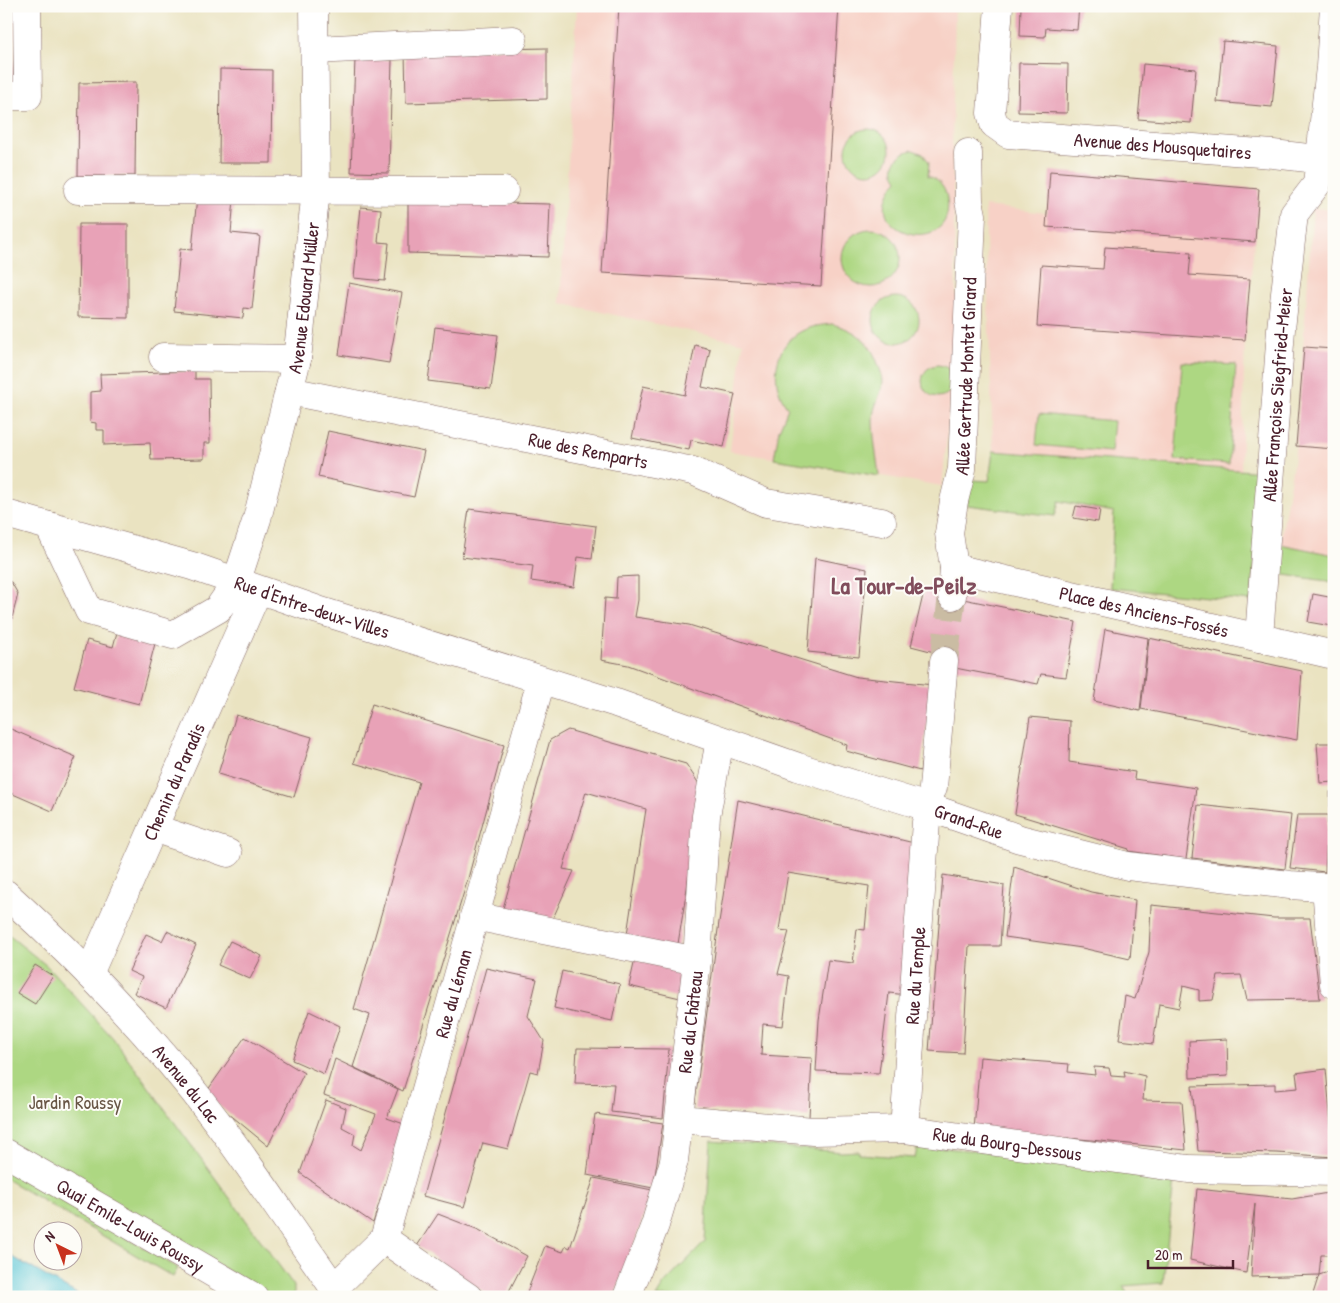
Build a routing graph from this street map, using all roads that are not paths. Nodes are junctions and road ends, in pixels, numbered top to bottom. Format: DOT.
graph roads {
  1 [pos="27,6"];
  2 [pos="314,6"];
  3 [pos="999,6"];
  4 [pos="1334,6"];
  5 [pos="513,40"];
  6 [pos="315,50"];
  7 [pos="6,96"];
  8 [pos="968,153"];
  9 [pos="1327,161"];
  10 [pos="78,190"];
  11 [pos="316,191"];
  12 [pos="504,191"];
  13 [pos="163,357"];
  14 [pos="297,359"];
  15 [pos="289,391"];
  16 [pos="6,514"];
  17 [pos="882,522"];
  18 [pos="49,526"];
  19 [pos="954,568"];
  20 [pos="247,586"];
  21 [pos="952,596"];
  22 [pos="1259,638"];
  23 [pos="1334,656"];
  24 [pos="944,661"];
  25 [pos="541,682"];
  26 [pos="616,703"];
  27 [pos="720,740"];
  28 [pos="933,788"];
  29 [pos="926,822"];
  30 [pos="153,828"];
  31 [pos="228,854"];
  32 [pos="1330,887"];
  33 [pos="6,894"];
  34 [pos="474,916"];
  35 [pos="697,961"];
  36 [pos="88,974"];
  37 [pos="1334,984"];
  38 [pos="680,1119"];
  39 [pos="904,1129"];
  40 [pos="6,1153"];
  41 [pos="1334,1172"];
  42 [pos="384,1239"];
  43 [pos="333,1292"];
  44 [pos="254,1297"];
  45 [pos="468,1297"];
  46 [pos="627,1297"];
  1 -- 7 [label="street"];
  2 -- 6 [label="street, Avenue Edouard Müller"];
  3 -- 9 [label="street, Avenue des Mousquetaires"];
  4 -- 9 [label="street, Allée Françoise Siegfried-Meier"];
  5 -- 6 [label="street"];
  6 -- 11 [label="street, Avenue Edouard Müller"];
  8 -- 19 [label="street, Allée Gertrude Montet Girard"];
  9 -- 22 [label="street, Allée Françoise Siegfried-Meier"];
  10 -- 11 [label="street"];
  11 -- 12 [label="street"];
  11 -- 14 [label="street, Avenue Edouard Müller"];
  13 -- 14 [label="street"];
  14 -- 15 [label="street, Avenue Edouard Müller"];
  15 -- 17 [label="street, Rue des Remparts"];
  15 -- 20 [label="street, Avenue Edouard Müller"];
  16 -- 18 [label="street, Rue d'Entre-deux-Villes"];
  18 -- 20 [label="street, Rue d'Entre-deux-Villes"];
  18 -- 20 [label="street"];
  19 -- 21 [label="street, Allée Gertrude Montet Girard"];
  19 -- 22 [label="street, Place des Anciens-Fossés"];
  20 -- 25 [label="street, Rue d'Entre-deux-Villes"];
  20 -- 30 [label="street, Chemin du Paradis"];
  22 -- 23 [label="street, Place des Anciens-Fossés"];
  24 -- 28 [label="street"];
  25 -- 26 [label="street, Rue d'Entre-deux-Villes"];
  25 -- 34 [label="street, Rue du Léman"];
  26 -- 27 [label="street, Grand-Rue"];
  27 -- 32 [label="street, Grand-Rue"];
  27 -- 35 [label="street, Rue du Château"];
  29 -- 39 [label="street, Rue du Temple"];
  30 -- 31 [label="street"];
  30 -- 36 [label="street, Chemin du Paradis"];
  32 -- 37 [label="street"];
  33 -- 36 [label="street, Avenue du Lac"];
  34 -- 35 [label="street"];
  34 -- 42 [label="street, Rue du Léman"];
  35 -- 38 [label="street, Rue du Château"];
  36 -- 43 [label="street, Avenue du Lac"];
  38 -- 39 [label="street, Rue du Bourg-Dessous"];
  38 -- 46 [label="street, Rue du Château"];
  39 -- 41 [label="street, Rue du Bourg-Dessous"];
  40 -- 44 [label="street, Quai Emile-Louis Roussy"];
  42 -- 43 [label="street"];
  42 -- 45 [label="street"];
}
